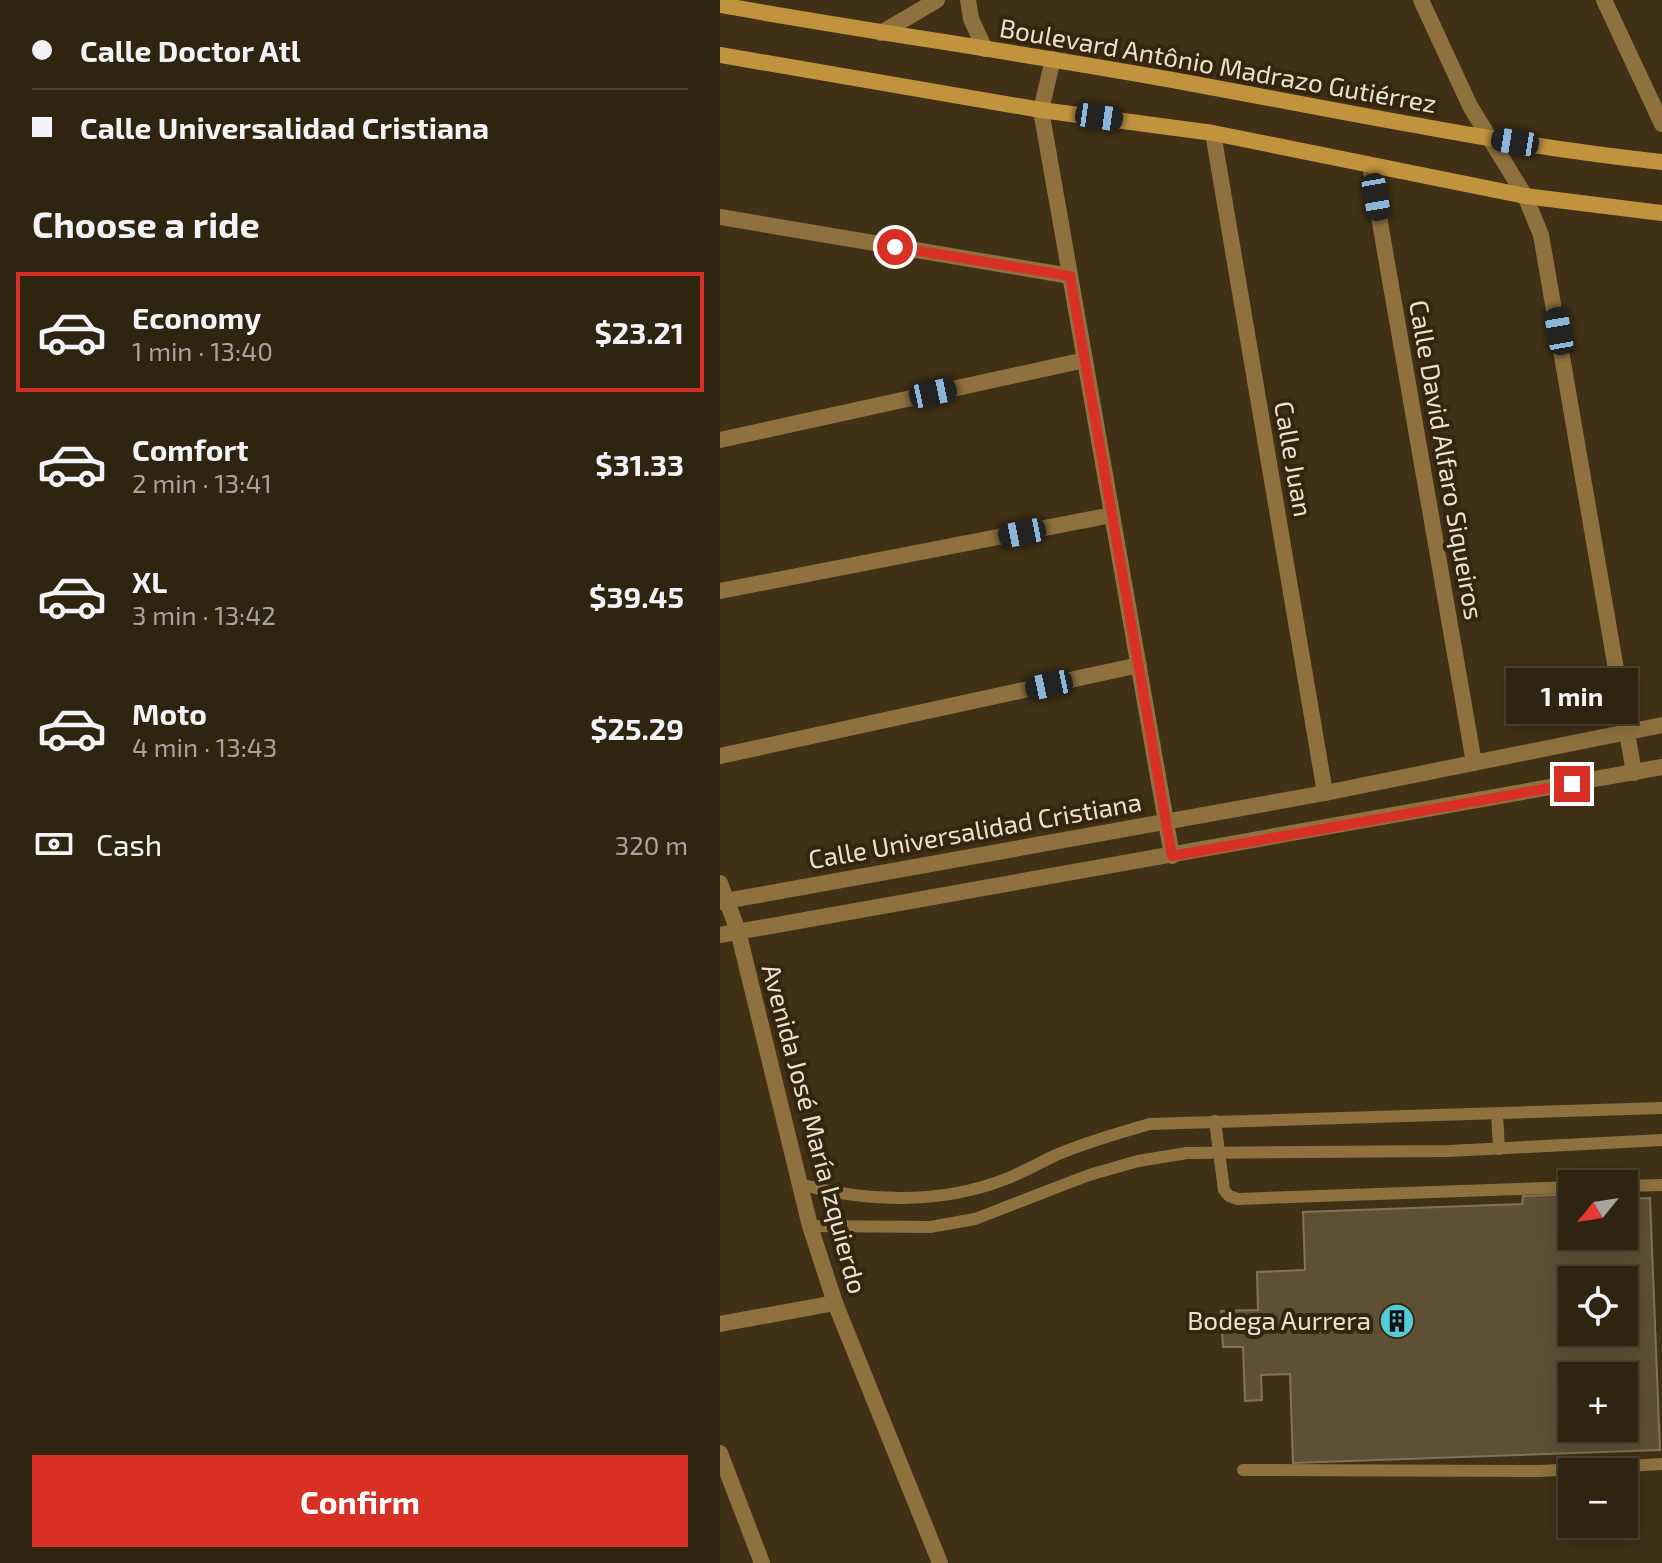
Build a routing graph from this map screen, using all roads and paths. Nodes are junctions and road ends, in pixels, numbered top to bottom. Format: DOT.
graph roads {
  1 [pos="937,0"];
  2 [pos="968,0"];
  3 [pos="1421,0"];
  4 [pos="1604,0"];
  5 [pos="720,5"];
  6 [pos="881,33"];
  7 [pos="985,49"];
  8 [pos="720,55"];
  9 [pos="1053,59"];
  10 [pos="1041,110"];
  11 [pos="1662,124"];
  12 [pos="1213,133"];
  13 [pos="1487,137"];
  14 [pos="1662,162"];
  15 [pos="1370,165"];
  16 [pos="1525,196"];
  17 [pos="1662,213"];
  18 [pos="720,217"];
  19 [pos="1070,276"];
  20 [pos="1085,360"];
  21 [pos="720,440"];
  22 [pos="1112,515"];
  23 [pos="720,591"];
  24 [pos="1139,665"];
  25 [pos="1662,725"];
  26 [pos="1627,732"];
  27 [pos="720,756"];
  28 [pos="1474,763"];
  29 [pos="1662,767"];
  30 [pos="1634,773"];
  31 [pos="1325,793"];
  32 [pos="1166,820"];
  33 [pos="1172,856"];
  34 [pos="720,883"];
  35 [pos="723,902"];
  36 [pos="738,931"];
  37 [pos="720,935"];
  38 [pos="1662,1108"];
  39 [pos="1497,1114"];
  40 [pos="1215,1121"];
  41 [pos="1662,1140"];
  42 [pos="1499,1149"];
  43 [pos="1219,1151"];
  44 [pos="799,1184"];
  45 [pos="1662,1185"];
  46 [pos="1638,1186"];
  47 [pos="1558,1188"];
  48 [pos="810,1226"];
  49 [pos="835,1303"];
  50 [pos="720,1324"];
  51 [pos="720,1453"];
  52 [pos="1662,1464"];
  53 [pos="1243,1470"];
  54 [pos="762,1563"];
  55 [pos="940,1563"];
  1 -- 6 [label="street"];
  2 -- 7 [label="street"];
  3 -- 13 [label="street"];
  4 -- 11 [label="street"];
  5 -- 6 [label="street, Boulevard Antônio Madrazo Gutiérrez"];
  6 -- 7 [label="street, Boulevard Antônio Madrazo Gutiérrez"];
  7 -- 9 [label="street, Boulevard Antônio Madrazo Gutiérrez"];
  8 -- 10 [label="street"];
  9 -- 10 [label="street"];
  9 -- 13 [label="street, Boulevard Antônio Madrazo Gutiérrez"];
  10 -- 12 [label="street"];
  10 -- 19 [label="street"];
  12 -- 15 [label="street"];
  12 -- 31 [label="street, Calle Juan"];
  13 -- 14 [label="street, Boulevard Antônio Madrazo Gutiérrez"];
  13 -- 16 [label="street"];
  15 -- 16 [label="street"];
  15 -- 28 [label="street, Calle David Alfaro Siqueiros"];
  16 -- 17 [label="street"];
  16 -- 26 [label="street"];
  18 -- 19 [label="street"];
  19 -- 20 [label="street"];
  20 -- 21 [label="street"];
  20 -- 22 [label="street"];
  22 -- 23 [label="street"];
  22 -- 24 [label="street"];
  24 -- 27 [label="street"];
  24 -- 32 [label="street"];
  25 -- 26 [label="street, Calle Universalidad Cristiana"];
  26 -- 28 [label="street, Calle Universalidad Cristiana"];
  26 -- 30 [label="street"];
  28 -- 31 [label="street, Calle Universalidad Cristiana"];
  29 -- 30 [label="street"];
  30 -- 33 [label="street"];
  31 -- 32 [label="street, Calle Universalidad Cristiana"];
  32 -- 33 [label="street"];
  32 -- 35 [label="street, Calle Universalidad Cristiana"];
  33 -- 36 [label="street"];
  34 -- 35 [label="street, Avenida José María Izquierdo"];
  35 -- 36 [label="street, Avenida José María Izquierdo"];
  36 -- 37 [label="street"];
  36 -- 44 [label="street, Avenida José María Izquierdo"];
  38 -- 39 [label="lane"];
  39 -- 40 [label="lane"];
  39 -- 42 [label="lane"];
  40 -- 43 [label="lane"];
  40 -- 44 [label="lane"];
  41 -- 42 [label="lane"];
  42 -- 43 [label="lane"];
  43 -- 47 [label="lane"];
  43 -- 48 [label="lane"];
  44 -- 48 [label="street, Avenida José María Izquierdo"];
  45 -- 46 [label="lane"];
  48 -- 49 [label="street, Avenida José María Izquierdo"];
  49 -- 50 [label="street"];
  49 -- 55 [label="street, Avenida José María Izquierdo"];
  51 -- 54 [label="street"];
  52 -- 53 [label="lane"];
}
